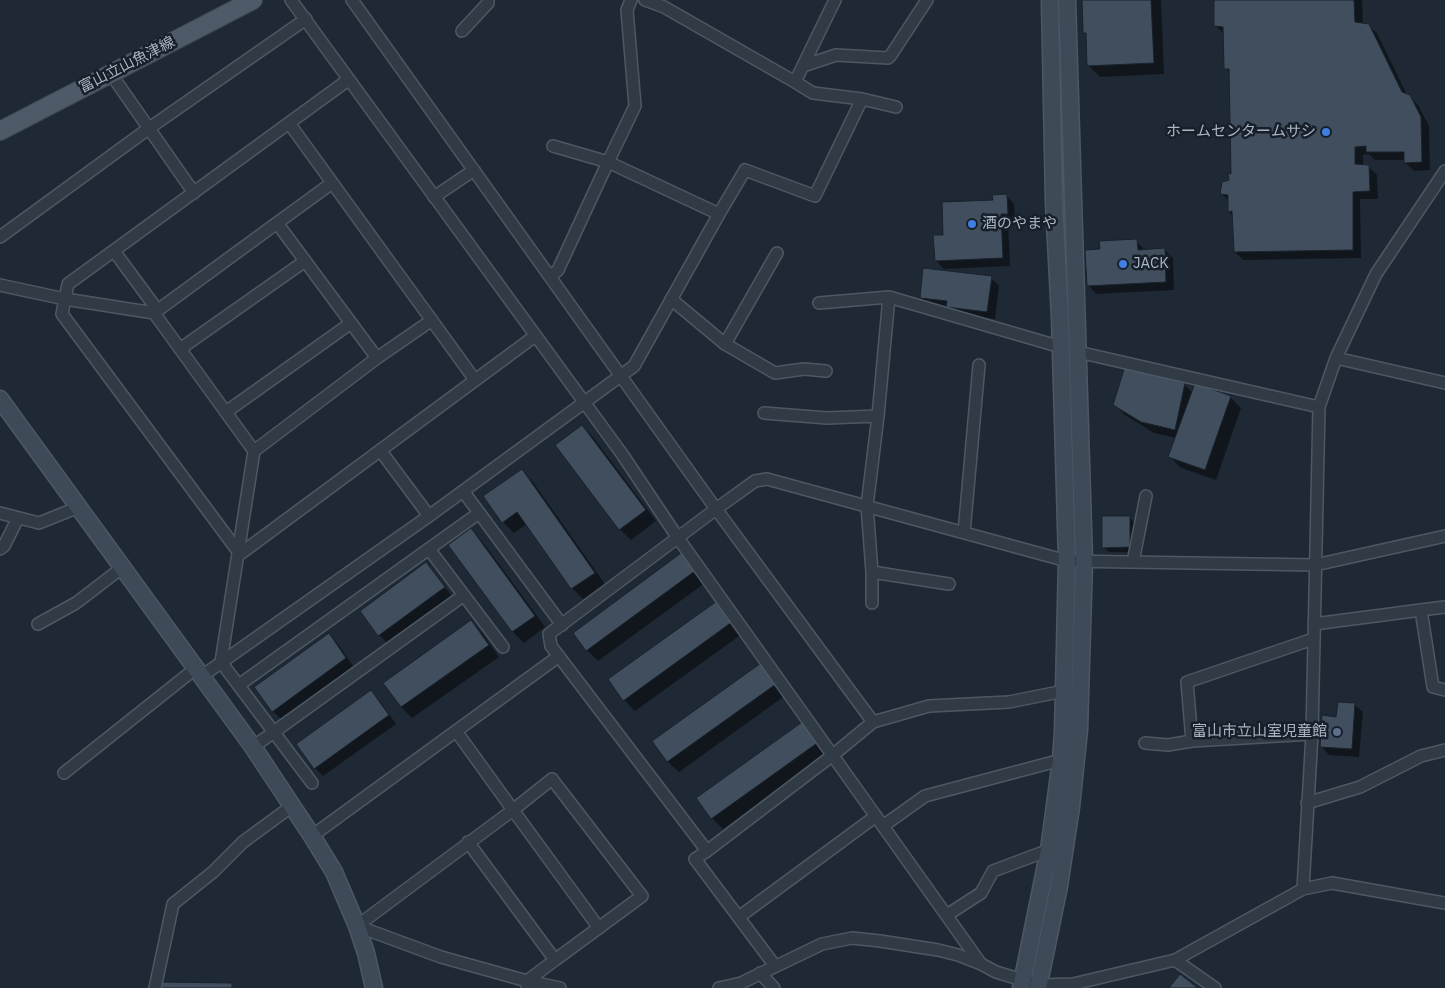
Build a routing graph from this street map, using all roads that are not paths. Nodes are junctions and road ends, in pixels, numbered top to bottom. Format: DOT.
graph roads {
  1 [pos="253,0"];
  2 [pos="291,0"];
  3 [pos="352,0"];
  4 [pos="488,0"];
  5 [pos="630,0"];
  6 [pos="645,0"];
  7 [pos="835,0"];
  8 [pos="927,0"];
  9 [pos="1050,0"];
  10 [pos="1067,0"];
  11 [pos="306,19"];
  12 [pos="462,31"];
  13 [pos="802,66"];
  14 [pos="111,74"];
  15 [pos="348,80"];
  16 [pos="795,82"];
  17 [pos="862,99"];
  18 [pos="896,107"];
  19 [pos="289,123"];
  20 [pos="148,129"];
  21 [pos="0,131"];
  22 [pos="552,146"];
  23 [pos="608,162"];
  24 [pos="474,170"];
  25 [pos="1445,171"];
  26 [pos="332,183"];
  27 [pos="194,193"];
  28 [pos="434,197"];
  29 [pos="719,214"];
  30 [pos="277,223"];
  31 [pos="0,237"];
  32 [pos="114,251"];
  33 [pos="777,254"];
  34 [pos="305,261"];
  35 [pos="550,277"];
  36 [pos="0,285"];
  37 [pos="889,297"];
  38 [pos="65,299"];
  39 [pos="671,299"];
  40 [pos="819,303"];
  41 [pos="154,313"];
  42 [pos="432,320"];
  43 [pos="351,323"];
  44 [pos="535,336"];
  45 [pos="725,344"];
  46 [pos="1061,347"];
  47 [pos="180,349"];
  48 [pos="1078,352"];
  49 [pos="377,358"];
  50 [pos="1336,358"];
  51 [pos="979,365"];
  52 [pos="826,371"];
  53 [pos="621,375"];
  54 [pos="475,380"];
  55 [pos="1445,383"];
  56 [pos="0,399"];
  57 [pos="584,403"];
  58 [pos="1320,407"];
  59 [pos="226,412"];
  60 [pos="764,413"];
  61 [pos="878,416"];
  62 [pos="380,450"];
  63 [pos="254,451"];
  64 [pos="463,491"];
  65 [pos="1146,496"];
  66 [pos="867,506"];
  67 [pos="79,507"];
  68 [pos="716,509"];
  69 [pos="0,513"];
  70 [pos="479,514"];
  71 [pos="429,516"];
  72 [pos="18,518"];
  73 [pos="964,533"];
  74 [pos="1445,536"];
  75 [pos="678,538"];
  76 [pos="0,549"];
  77 [pos="429,549"];
  78 [pos="240,554"];
  79 [pos="1067,561"];
  80 [pos="1084,562"];
  81 [pos="1133,562"];
  82 [pos="1315,565"];
  83 [pos="123,568"];
  84 [pos="872,572"];
  85 [pos="949,584"];
  86 [pos="464,595"];
  87 [pos="872,603"];
  88 [pos="1445,607"];
  89 [pos="1421,610"];
  90 [pos="38,624"];
  91 [pos="1314,624"];
  92 [pos="562,626"];
  93 [pos="1314,638"];
  94 [pos="503,647"];
  95 [pos="559,656"];
  96 [pos="221,662"];
  97 [pos="199,672"];
  98 [pos="240,685"];
  99 [pos="1445,690"];
  100 [pos="1064,691"];
  101 [pos="873,722"];
  102 [pos="274,730"];
  103 [pos="456,731"];
  104 [pos="1312,734"];
  105 [pos="1192,741"];
  106 [pos="1145,743"];
  107 [pos="253,747"];
  108 [pos="1445,750"];
  109 [pos="833,755"];
  110 [pos="1061,760"];
  111 [pos="64,773"];
  112 [pos="312,783"];
  113 [pos="1307,803"];
  114 [pos="292,806"];
  115 [pos="513,810"];
  116 [pos="876,816"];
  117 [pos="883,826"];
  118 [pos="312,836"];
  119 [pos="468,842"];
  120 [pos="1048,850"];
  121 [pos="707,851"];
  122 [pos="1303,889"];
  123 [pos="1445,904"];
  124 [pos="947,915"];
  125 [pos="739,917"];
  126 [pos="357,926"];
  127 [pos="599,928"];
  128 [pos="555,960"];
  129 [pos="1175,960"];
  130 [pos="982,964"];
  131 [pos="775,966"];
  132 [pos="760,973"];
  133 [pos="527,984"];
  134 [pos="1030,985"];
  135 [pos="155,988"];
  136 [pos="374,988"];
  137 [pos="560,988"];
  138 [pos="719,988"];
  139 [pos="774,988"];
  140 [pos="1215,988"];
  1 -- 14 [label="main road, 富山立山魚津線"];
  2 -- 11 [label="street"];
  3 -- 24 [label="street"];
  4 -- 12 [label="street"];
  5 -- 23 [label="street"];
  6 -- 16 [label="street"];
  7 -- 13 [label="street"];
  8 -- 13 [label="street"];
  9 -- 46 [label="street"];
  10 -- 48 [label="street"];
  11 -- 15 [label="street"];
  11 -- 20 [label="street"];
  13 -- 16 [label="street"];
  14 -- 20 [label="street"];
  14 -- 21 [label="main road, 富山立山魚津線"];
  15 -- 19 [label="street"];
  15 -- 28 [label="street"];
  16 -- 17 [label="street"];
  17 -- 18 [label="street"];
  17 -- 29 [label="street"];
  19 -- 26 [label="street"];
  19 -- 27 [label="street"];
  20 -- 27 [label="street"];
  20 -- 31 [label="street"];
  22 -- 23 [label="street"];
  23 -- 29 [label="street"];
  23 -- 35 [label="street"];
  24 -- 28 [label="street"];
  24 -- 35 [label="street"];
  25 -- 50 [label="street"];
  26 -- 30 [label="street"];
  26 -- 42 [label="street"];
  27 -- 32 [label="street"];
  28 -- 44 [label="street"];
  29 -- 39 [label="street"];
  30 -- 34 [label="street"];
  30 -- 41 [label="street"];
  32 -- 38 [label="street"];
  32 -- 41 [label="street"];
  33 -- 45 [label="street"];
  34 -- 43 [label="street"];
  34 -- 47 [label="street"];
  35 -- 53 [label="street"];
  36 -- 38 [label="street"];
  37 -- 40 [label="street"];
  37 -- 46 [label="street"];
  37 -- 61 [label="street"];
  38 -- 41 [label="street"];
  38 -- 78 [label="street"];
  39 -- 45 [label="street"];
  39 -- 53 [label="street"];
  41 -- 47 [label="street"];
  42 -- 49 [label="street"];
  42 -- 54 [label="street"];
  43 -- 49 [label="street"];
  43 -- 59 [label="street"];
  44 -- 54 [label="street"];
  44 -- 57 [label="street"];
  45 -- 52 [label="street"];
  46 -- 79 [label="street"];
  47 -- 59 [label="street"];
  48 -- 58 [label="street"];
  48 -- 80 [label="street"];
  49 -- 63 [label="street"];
  50 -- 55 [label="street"];
  50 -- 58 [label="street"];
  51 -- 73 [label="street"];
  53 -- 57 [label="street"];
  53 -- 68 [label="street"];
  54 -- 62 [label="street"];
  56 -- 67 [label="street"];
  57 -- 64 [label="street"];
  57 -- 75 [label="street"];
  58 -- 82 [label="street"];
  59 -- 63 [label="street"];
  60 -- 61 [label="street"];
  61 -- 66 [label="street"];
  62 -- 71 [label="street"];
  62 -- 78 [label="street"];
  63 -- 78 [label="street"];
  64 -- 70 [label="street"];
  64 -- 71 [label="street"];
  65 -- 81 [label="street"];
  66 -- 68 [label="street"];
  66 -- 73 [label="street"];
  66 -- 84 [label="street"];
  67 -- 72 [label="street"];
  67 -- 83 [label="street"];
  68 -- 75 [label="street"];
  68 -- 101 [label="street"];
  69 -- 72 [label="street"];
  70 -- 77 [label="street"];
  70 -- 92 [label="street"];
  71 -- 96 [label="street"];
  72 -- 76 [label="street"];
  73 -- 79 [label="street"];
  74 -- 82 [label="street"];
  75 -- 92 [label="street"];
  75 -- 109 [label="street"];
  77 -- 86 [label="street"];
  77 -- 98 [label="street"];
  78 -- 96 [label="street"];
  79 -- 80 [label="street"];
  79 -- 100 [label="street"];
  80 -- 81 [label="street"];
  80 -- 134 [label="street"];
  81 -- 82 [label="street"];
  82 -- 91 [label="street"];
  83 -- 90 [label="street"];
  83 -- 97 [label="street"];
  84 -- 85 [label="street"];
  84 -- 87 [label="street"];
  86 -- 94 [label="street"];
  86 -- 102 [label="street"];
  88 -- 89 [label="street"];
  89 -- 91 [label="street"];
  89 -- 99 [label="street"];
  91 -- 93 [label="street"];
  92 -- 95 [label="street"];
  93 -- 104 [label="street"];
  93 -- 105 [label="street"];
  95 -- 103 [label="street"];
  95 -- 121 [label="street"];
  96 -- 97 [label="street"];
  96 -- 98 [label="street"];
  97 -- 107 [label="street"];
  97 -- 111 [label="street"];
  98 -- 102 [label="street"];
  100 -- 101 [label="street"];
  100 -- 110 [label="street"];
  101 -- 109 [label="street"];
  102 -- 107 [label="street"];
  102 -- 112 [label="street"];
  103 -- 115 [label="street"];
  103 -- 118 [label="street"];
  104 -- 105 [label="street"];
  104 -- 113 [label="street"];
  105 -- 106 [label="street"];
  107 -- 114 [label="street"];
  108 -- 113 [label="street"];
  109 -- 116 [label="street"];
  109 -- 121 [label="street"];
  110 -- 117 [label="street"];
  110 -- 120 [label="street"];
  113 -- 122 [label="street"];
  114 -- 118 [label="street"];
  114 -- 135 [label="street"];
  115 -- 119 [label="street"];
  115 -- 127 [label="street"];
  115 -- 127 [label="street"];
  116 -- 117 [label="street"];
  116 -- 125 [label="street"];
  117 -- 124 [label="street"];
  118 -- 126 [label="street"];
  119 -- 126 [label="street"];
  119 -- 128 [label="street"];
  120 -- 124 [label="street"];
  120 -- 134 [label="street"];
  121 -- 125 [label="street"];
  122 -- 123 [label="street"];
  122 -- 129 [label="street"];
  124 -- 130 [label="street"];
  125 -- 131 [label="street"];
  126 -- 133 [label="street"];
  126 -- 136 [label="street"];
  127 -- 128 [label="street"];
  128 -- 133 [label="street"];
  129 -- 134 [label="street"];
  129 -- 140 [label="street"];
  130 -- 131 [label="street"];
  130 -- 134 [label="street"];
  131 -- 132 [label="street"];
  132 -- 138 [label="street"];
  132 -- 139 [label="street"];
  133 -- 137 [label="street"];
}
